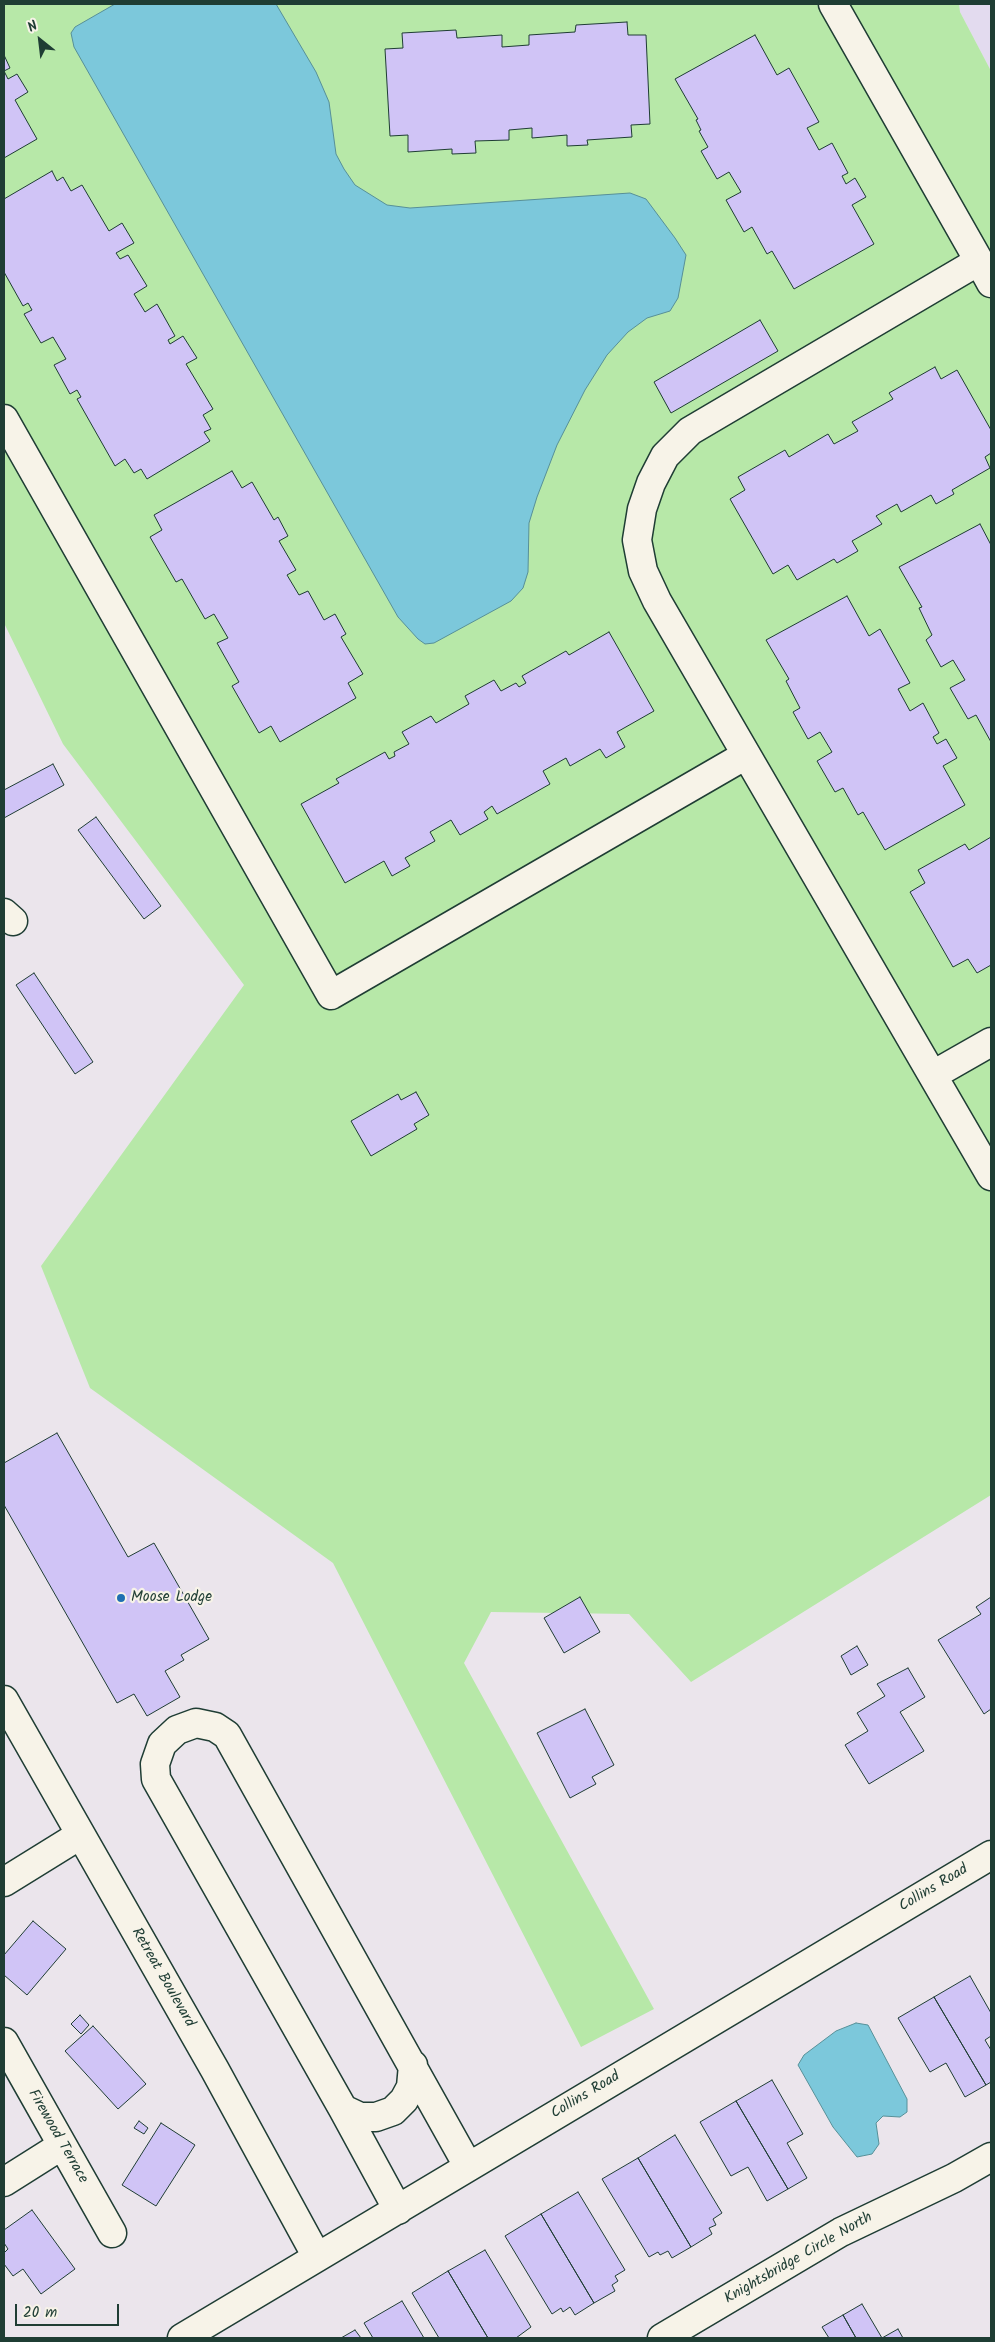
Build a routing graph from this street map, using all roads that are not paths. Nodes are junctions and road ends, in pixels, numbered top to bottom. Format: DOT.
graph roads {
  1 [pos="833,4"];
  2 [pos="985,272"];
  3 [pos="4,419"];
  4 [pos="746,754"];
  5 [pos="991,1042"];
  6 [pos="933,1075"];
  7 [pos="991,1176"];
  8 [pos="4,1700"];
  9 [pos="80,1835"];
  10 [pos="991,1854"];
  11 [pos="4,1882"];
  12 [pos="4,2042"];
  13 [pos="413,2065"];
  14 [pos="343,2108"];
  15 [pos="62,2146"];
  16 [pos="991,2157"];
  17 [pos="468,2166"];
  18 [pos="4,2182"];
  19 [pos="398,2210"];
  20 [pos="112,2233"];
  21 [pos="317,2257"];
  22 [pos="182,2338"];
  23 [pos="662,2338"];
  1 -- 2 [label="street"];
  2 -- 4 [label="street"];
  3 -- 4 [label="street"];
  4 -- 6 [label="street"];
  5 -- 6 [label="street"];
  6 -- 7 [label="street"];
  8 -- 9 [label="street, Retreat Boulevard"];
  9 -- 11 [label="street"];
  9 -- 21 [label="street, Retreat Boulevard"];
  10 -- 17 [label="street, Collins Road"];
  12 -- 15 [label="street, Firewood Terrace"];
  13 -- 14 [label="street"];
  13 -- 14 [label="street"];
  13 -- 17 [label="street"];
  14 -- 19 [label="street"];
  15 -- 18 [label="street"];
  15 -- 20 [label="street, Firewood Terrace"];
  16 -- 23 [label="street, Knightsbridge Circle North"];
  17 -- 19 [label="street, Collins Road"];
  19 -- 21 [label="street, Collins Road"];
  21 -- 22 [label="street, Collins Road"];
}
